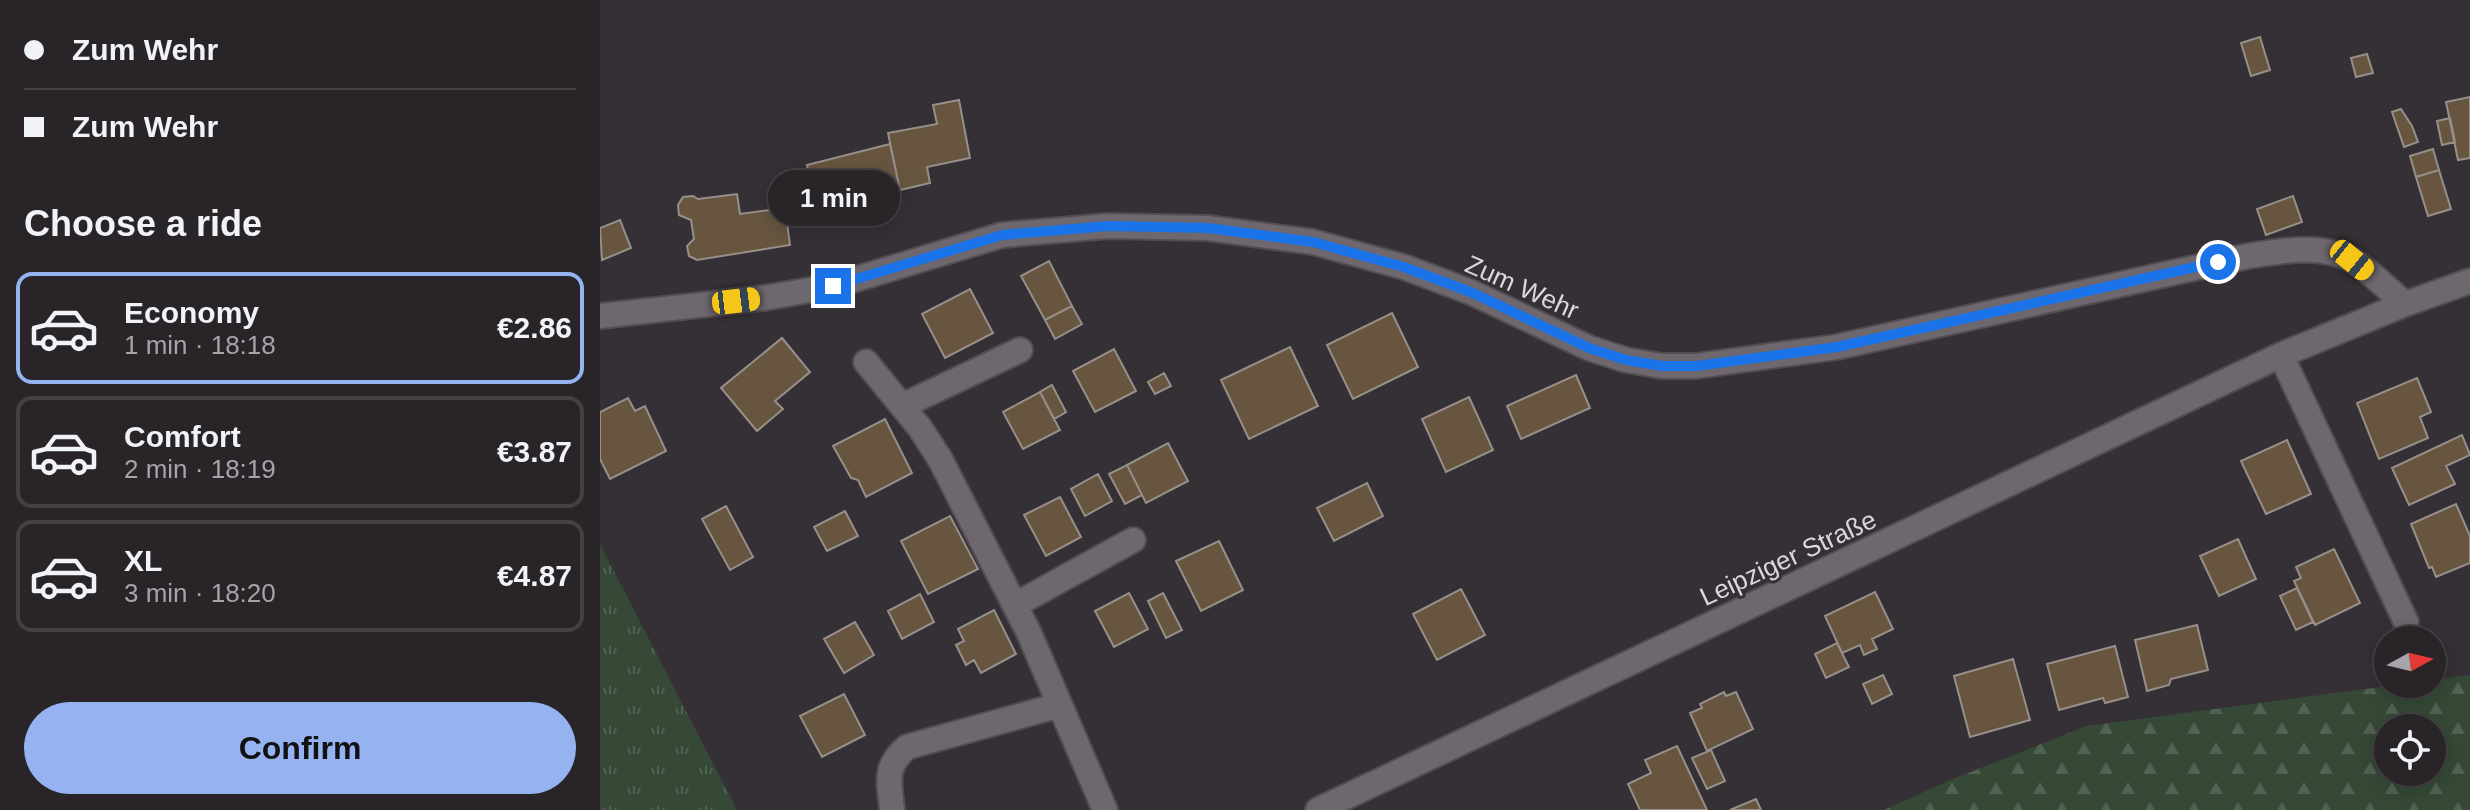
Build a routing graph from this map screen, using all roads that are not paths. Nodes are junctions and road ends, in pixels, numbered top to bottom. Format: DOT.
graph roads {
  1 [pos="2470,281"];
  2 [pos="2405,304"];
  3 [pos="600,316"];
  4 [pos="1020,350"];
  5 [pos="2281,355"];
  6 [pos="866,362"];
  7 [pos="902,406"];
  8 [pos="1133,540"];
  9 [pos="1015,605"];
  10 [pos="2406,622"];
  11 [pos="1060,705"];
  12 [pos="892,809"];
  13 [pos="1105,810"];
  14 [pos="1318,810"];
  1 -- 2 [label="street, Leipziger Straße"];
  2 -- 3 [label="street, Zum Wehr"];
  2 -- 5 [label="street, Leipziger Straße"];
  4 -- 7 [label="street"];
  5 -- 10 [label="street"];
  5 -- 14 [label="street, Leipziger Straße"];
  6 -- 7 [label="street"];
  7 -- 9 [label="street"];
  8 -- 9 [label="street"];
  9 -- 11 [label="street"];
  11 -- 12 [label="street"];
  11 -- 13 [label="street"];
}
